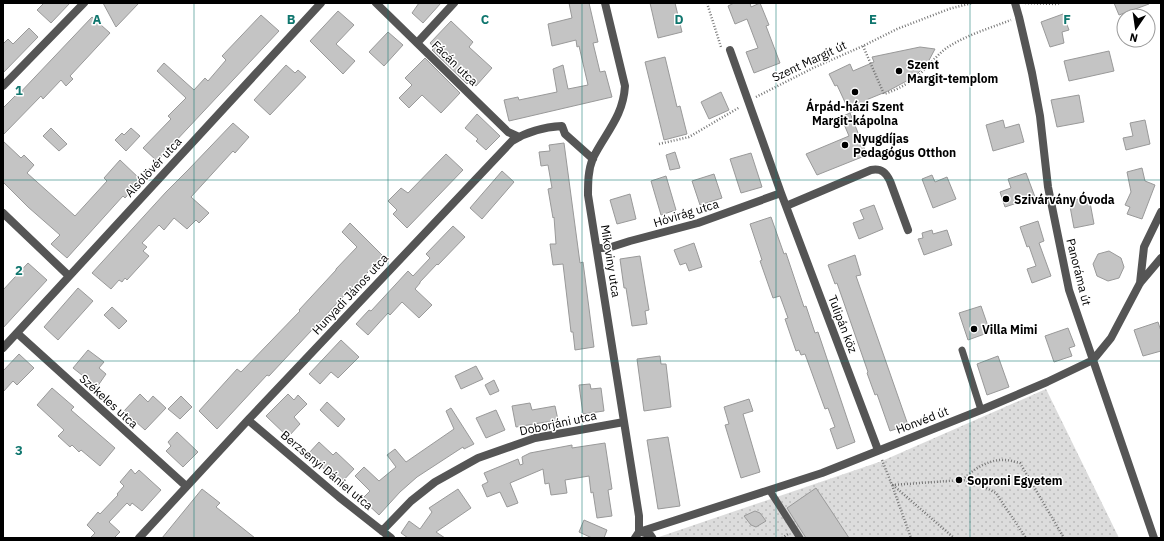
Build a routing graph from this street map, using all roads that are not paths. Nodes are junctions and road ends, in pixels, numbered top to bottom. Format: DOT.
graph roads {
  1 [pos="84,3"];
  2 [pos="322,3"];
  3 [pos="376,3"];
  4 [pos="454,3"];
  5 [pos="605,3"];
  6 [pos="1015,3"];
  7 [pos="417,42"];
  8 [pos="730,50"];
  9 [pos="3,86"];
  10 [pos="519,137"];
  11 [pos="593,159"];
  12 [pos="781,193"];
  13 [pos="786,206"];
  14 [pos="1161,212"];
  15 [pos="3,213"];
  16 [pos="908,230"];
  17 [pos="597,248"];
  18 [pos="1161,258"];
  19 [pos="69,276"];
  20 [pos="1140,283"];
  21 [pos="17,333"];
  22 [pos="3,348"];
  23 [pos="962,350"];
  24 [pos="1094,360"];
  25 [pos="982,410"];
  26 [pos="248,420"];
  27 [pos="624,422"];
  28 [pos="878,450"];
  29 [pos="186,486"];
  30 [pos="770,491"];
  31 [pos="382,531"];
  32 [pos="637,535"];
  33 [pos="139,538"];
  34 [pos="391,538"];
  35 [pos="653,538"];
  36 [pos="800,538"];
  37 [pos="1154,538"];
  1 -- 9 [label="street"];
  2 -- 19 [label="street, Alsólövér utca"];
  3 -- 7 [label="street, Fácán utca"];
  4 -- 7 [label="street"];
  5 -- 11 [label="street, Mikoviny utca"];
  6 -- 24 [label="street, Panoráma út"];
  7 -- 10 [label="street, Fácán utca"];
  8 -- 12 [label="street, Tulipán köz"];
  10 -- 11 [label="street, Hunyadi János utca"];
  10 -- 26 [label="street, Hunyadi János utca"];
  11 -- 17 [label="street, Mikoviny utca"];
  12 -- 13 [label="street, Tulipán köz"];
  12 -- 17 [label="street, Hóvirág utca"];
  13 -- 16 [label="street"];
  13 -- 28 [label="street, Tulipán köz"];
  14 -- 20 [label="street"];
  15 -- 19 [label="street"];
  17 -- 27 [label="street, Mikoviny utca"];
  18 -- 20 [label="street, Honvéd út"];
  19 -- 21 [label="street, Alsólövér utca"];
  20 -- 24 [label="street, Honvéd út"];
  21 -- 22 [label="street, Alsólövér utca"];
  21 -- 29 [label="street, Székeles utca"];
  23 -- 25 [label="lane"];
  24 -- 25 [label="street, Honvéd út"];
  24 -- 37 [label="street, Panoráma út"];
  25 -- 28 [label="street, Honvéd út"];
  26 -- 29 [label="street, Hunyadi János utca"];
  26 -- 31 [label="street, Berzsenyi Dániel utca"];
  27 -- 31 [label="street, Doborjáni utca"];
  27 -- 32 [label="street, Mikoviny utca"];
  28 -- 30 [label="street, Honvéd út"];
  29 -- 33 [label="street, Hunyadi János utca"];
  30 -- 32 [label="street, Honvéd út"];
  30 -- 36 [label="lane"];
  31 -- 34 [label="street, Berzsenyi Dániel utca"];
  32 -- 35 [label="lane"];
}
